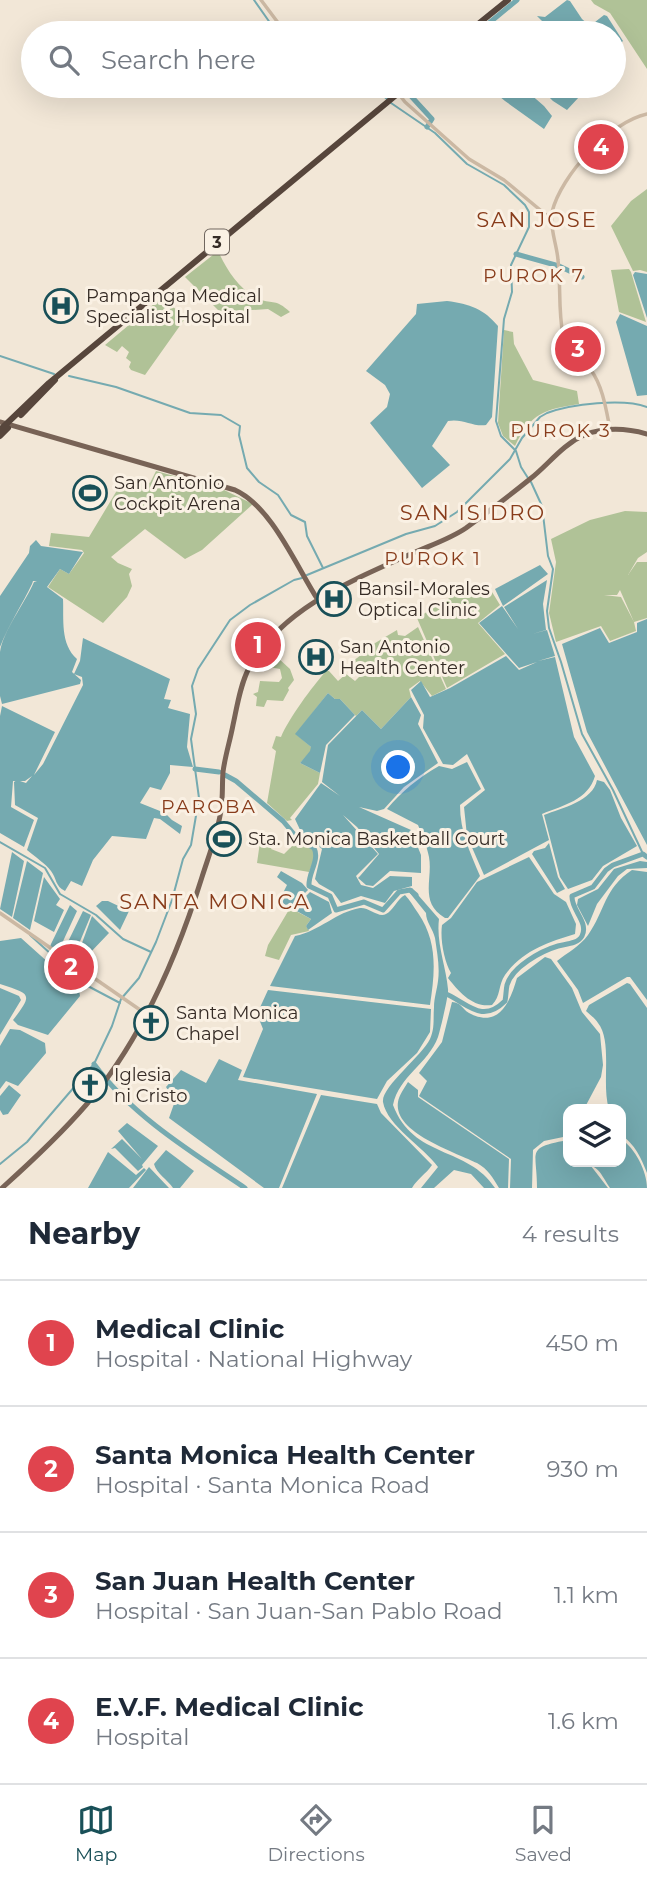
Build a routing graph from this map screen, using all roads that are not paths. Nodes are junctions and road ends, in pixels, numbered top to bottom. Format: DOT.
graph roads {
  1 [pos="261,0"];
  2 [pos="508,0"];
  3 [pos="277,21"];
  4 [pos="482,21"];
  5 [pos="388,98"];
  6 [pos="400,98"];
  7 [pos="647,114"];
  8 [pos="551,219"];
  9 [pos="6,424"];
  10 [pos="610,429"];
  11 [pos="0,430"];
  12 [pos="647,434"];
  13 [pos="0,436"];
  14 [pos="317,600"];
  15 [pos="0,913"];
  16 [pos="146,1014"];
  17 [pos="2,1188"];
  1 -- 3 [label="street"];
  2 -- 4 [label="highway"];
  5 -- 9 [label="highway, 3"];
  6 -- 8 [label="street"];
  7 -- 8 [label="street"];
  8 -- 10 [label="street"];
  9 -- 11 [label="highway, 3"];
  9 -- 13 [label="highway, 3"];
  9 -- 14 [label="main road"];
  10 -- 12 [label="main road"];
  10 -- 14 [label="main road"];
  14 -- 16 [label="main road"];
  15 -- 16 [label="street"];
  16 -- 17 [label="main road"];
}
